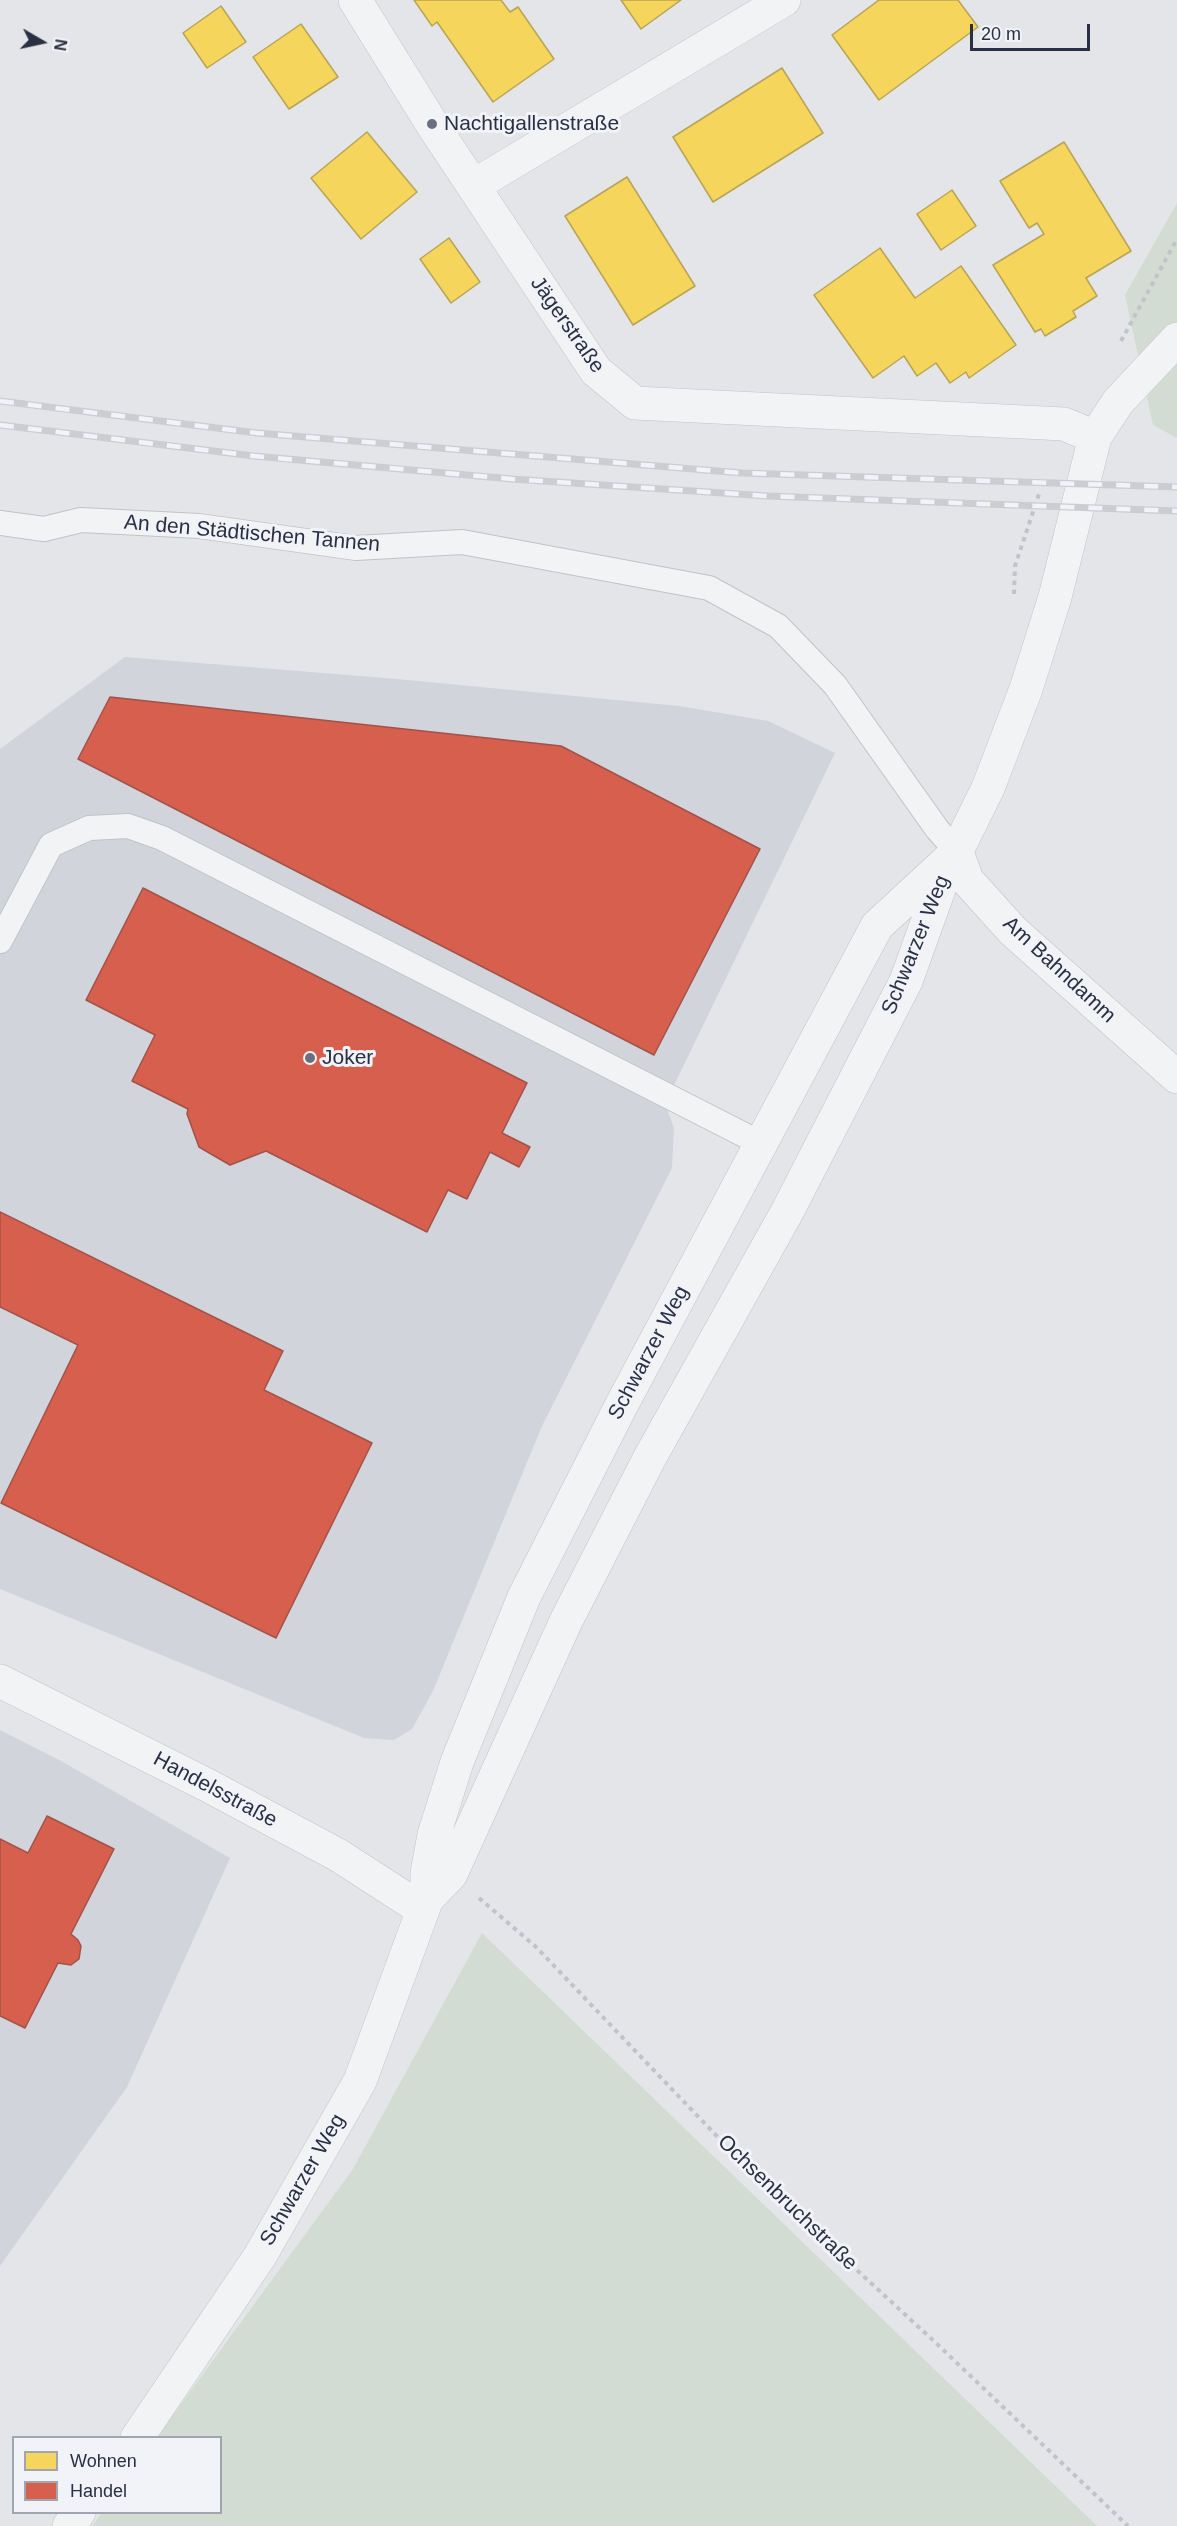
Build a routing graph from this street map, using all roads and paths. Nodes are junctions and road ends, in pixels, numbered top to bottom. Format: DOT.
graph roads {
  1 [pos="355,0"];
  2 [pos="784,0"];
  3 [pos="473,186"];
  4 [pos="1177,239"];
  5 [pos="1177,339"];
  6 [pos="1119,345"];
  7 [pos="1095,437"];
  8 [pos="0,523"];
  9 [pos="957,852"];
  10 [pos="0,941"];
  11 [pos="1177,1077"];
  12 [pos="760,1143"];
  13 [pos="0,1681"];
  14 [pos="451,1874"];
  15 [pos="425,1904"];
  16 [pos="138,2436"];
  17 [pos="1128,2526"];
  1 -- 3 [label="street, Jägerstraße"];
  2 -- 3 [label="street"];
  3 -- 7 [label="street, Jägerstraße"];
  4 -- 6 [label="path"];
  5 -- 7 [label="street, Schwarzer Weg"];
  7 -- 9 [label="street, Schwarzer Weg"];
  8 -- 9 [label="lane, An den Städtischen Tannen"];
  9 -- 11 [label="street, Am Bahndamm"];
  9 -- 12 [label="street, Schwarzer Weg"];
  9 -- 14 [label="street, Schwarzer Weg"];
  10 -- 12 [label="lane"];
  12 -- 15 [label="street, Schwarzer Weg"];
  13 -- 15 [label="street, Handelsstraße"];
  14 -- 15 [label="street, Schwarzer Weg"];
  14 -- 17 [label="path, Ochsenbruchstraße"];
  15 -- 16 [label="street, Schwarzer Weg"];
}
